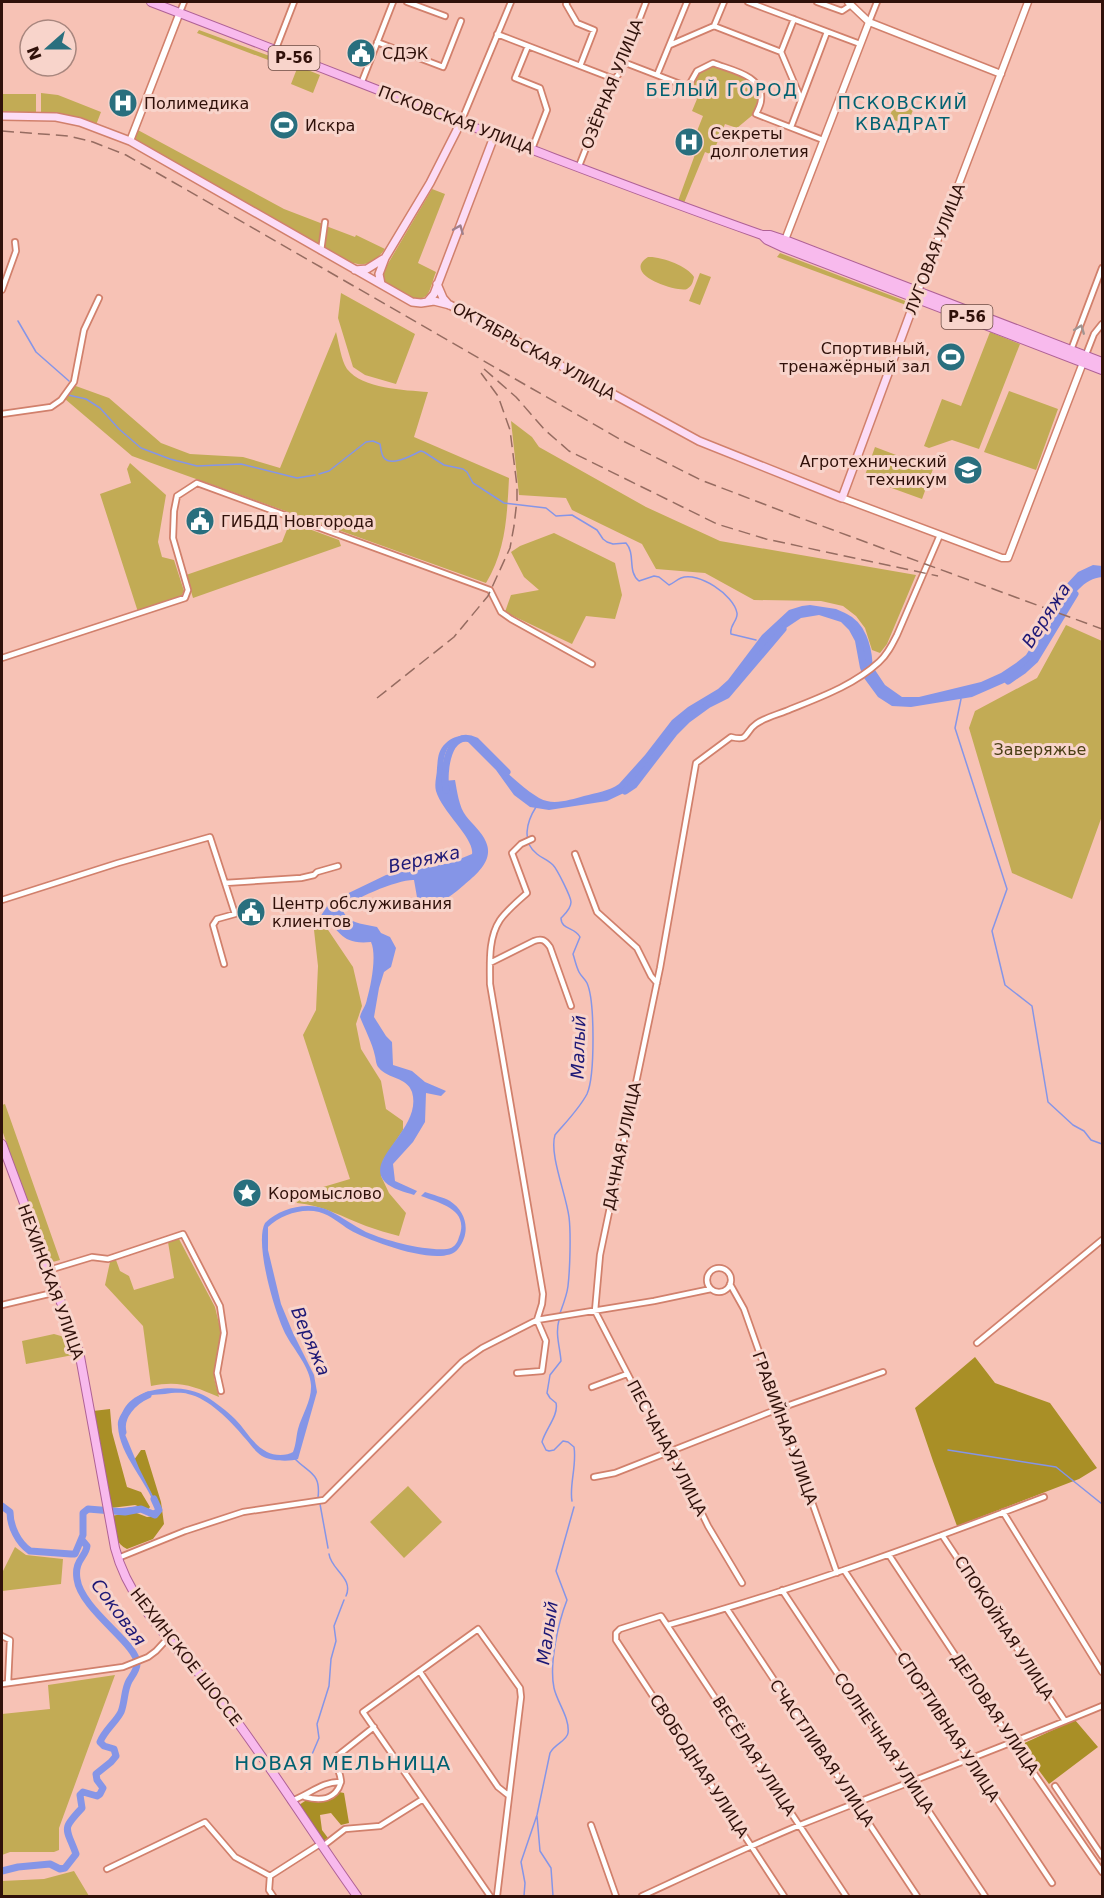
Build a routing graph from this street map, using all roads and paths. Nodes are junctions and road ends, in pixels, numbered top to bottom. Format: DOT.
graph roads {
  1 [pos="151,2"];
  2 [pos="184,2"];
  3 [pos="294,2"];
  4 [pos="393,2"];
  5 [pos="406,2"];
  6 [pos="511,2"];
  7 [pos="567,2"];
  8 [pos="646,2"];
  9 [pos="687,2"];
  10 [pos="724,2"];
  11 [pos="748,2"];
  12 [pos="817,2"];
  13 [pos="877,2"];
  14 [pos="1028,2"];
  15 [pos="849,3"];
  16 [pos="180,12"];
  17 [pos="445,16"];
  18 [pos="794,19"];
  19 [pos="461,21"];
  20 [pos="869,22"];
  21 [pos="714,26"];
  22 [pos="827,32"];
  23 [pos="498,34"];
  24 [pos="377,42"];
  25 [pos="860,44"];
  26 [pos="670,45"];
  27 [pos="528,46"];
  28 [pos="275,51"];
  29 [pos="781,52"];
  30 [pos="623,62"];
  31 [pos="580,66"];
  32 [pos="1001,74"];
  33 [pos="657,75"];
  34 [pos="614,79"];
  35 [pos="361,84"];
  36 [pos="801,99"];
  37 [pos="2,116"];
  38 [pos="460,122"];
  39 [pos="791,127"];
  40 [pos="495,134"];
  41 [pos="823,140"];
  42 [pos="130,141"];
  43 [pos="532,149"];
  44 [pos="579,166"];
  45 [pos="325,222"];
  46 [pos="762,235"];
  47 [pos="787,237"];
  48 [pos="15,242"];
  49 [pos="321,251"];
  50 [pos="820,257"];
  51 [pos="386,258"];
  52 [pos="1102,268"];
  53 [pos="356,270"];
  54 [pos="437,284"];
  55 [pos="382,285"];
  56 [pos="2,290"];
  57 [pos="917,294"];
  58 [pos="99,298"];
  59 [pos="428,301"];
  60 [pos="450,305"];
  61 [pos="1102,324"];
  62 [pos="1071,350"];
  63 [pos="1084,359"];
  64 [pos="1102,362"];
  65 [pos="1102,370"];
  66 [pos="2,414"];
  67 [pos="842,498"];
  68 [pos="940,535"];
  69 [pos="2,658"];
  70 [pos="592,664"];
  71 [pos="532,839"];
  72 [pos="574,854"];
  73 [pos="338,866"];
  74 [pos="225,883"];
  75 [pos="2,900"];
  76 [pos="490,963"];
  77 [pos="224,964"];
  78 [pos="657,983"];
  79 [pos="571,1006"];
  80 [pos="2,1144"];
  81 [pos="1102,1240"];
  82 [pos="49,1270"];
  83 [pos="729,1284"];
  84 [pos="711,1289"];
  85 [pos="57,1292"];
  86 [pos="2,1305"];
  87 [pos="595,1311"];
  88 [pos="537,1320"];
  89 [pos="977,1343"];
  90 [pos="883,1372"];
  91 [pos="517,1373"];
  92 [pos="627,1374"];
  93 [pos="592,1387"];
  94 [pos="221,1390"];
  95 [pos="778,1409"];
  96 [pos="671,1450"];
  97 [pos="594,1477"];
  98 [pos="1044,1497"];
  99 [pos="1003,1512"];
  100 [pos="111,1528"];
  101 [pos="942,1535"];
  102 [pos="889,1555"];
  103 [pos="118,1558"];
  104 [pos="844,1570"];
  105 [pos="837,1573"];
  106 [pos="742,1583"];
  107 [pos="782,1590"];
  108 [pos="727,1609"];
  109 [pos="668,1625"];
  110 [pos="2,1636"];
  111 [pos="615,1636"];
  112 [pos="168,1637"];
  113 [pos="420,1672"];
  114 [pos="1102,1672"];
  115 [pos="8,1683"];
  116 [pos="2,1684"];
  117 [pos="1102,1706"];
  118 [pos="1065,1721"];
  119 [pos="374,1727"];
  120 [pos="1013,1743"];
  121 [pos="969,1760"];
  122 [pos="341,1782"];
  123 [pos="910,1783"];
  124 [pos="1055,1786"];
  125 [pos="508,1795"];
  126 [pos="304,1797"];
  127 [pos="423,1799"];
  128 [pos="291,1801"];
  129 [pos="856,1803"];
  130 [pos="591,1825"];
  131 [pos="800,1825"];
  132 [pos="321,1845"];
  133 [pos="751,1846"];
  134 [pos="1102,1856"];
  135 [pos="107,1869"];
  136 [pos="1102,1872"];
  137 [pos="270,1876"];
  138 [pos="1052,1883"];
  139 [pos="273,1896"];
  140 [pos="357,1896"];
  141 [pos="490,1896"];
  142 [pos="497,1896"];
  143 [pos="616,1896"];
  144 [pos="642,1896"];
  145 [pos="784,1896"];
  146 [pos="846,1896"];
  147 [pos="917,1896"];
  148 [pos="985,1896"];
  1 -- 16 [label="main road, ПСКОВСКАЯ УЛИЦА / Р-56"];
  2 -- 16 [label="street"];
  3 -- 28 [label="street"];
  4 -- 24 [label="street"];
  5 -- 17 [label="street"];
  6 -- 23 [label="street"];
  7 -- 31 [label="street"];
  8 -- 30 [label="street, ОЗЁРНАЯ УЛИЦА"];
  9 -- 26 [label="street"];
  10 -- 21 [label="street"];
  11 -- 18 [label="street"];
  12 -- 15 [label="street"];
  13 -- 20 [label="street"];
  14 -- 32 [label="street, ЛУГОВАЯ УЛИЦА"];
  15 -- 20 [label="street"];
  16 -- 28 [label="main road, ПСКОВСКАЯ УЛИЦА / Р-56"];
  16 -- 42 [label="street"];
  18 -- 22 [label="street"];
  18 -- 29 [label="street"];
  19 -- 24 [label="street"];
  20 -- 25 [label="street"];
  20 -- 32 [label="street"];
  21 -- 26 [label="street"];
  21 -- 29 [label="street"];
  22 -- 25 [label="street"];
  22 -- 36 [label="street"];
  23 -- 27 [label="street"];
  23 -- 38 [label="street"];
  24 -- 35 [label="street"];
  25 -- 41 [label="street"];
  26 -- 33 [label="street"];
  27 -- 31 [label="street"];
  27 -- 43 [label="street"];
  28 -- 35 [label="main road, ПСКОВСКАЯ УЛИЦА / Р-56"];
  29 -- 36 [label="street"];
  30 -- 33 [label="street"];
  30 -- 34 [label="street, ОЗЁРНАЯ УЛИЦА"];
  31 -- 34 [label="street"];
  32 -- 57 [label="street, ЛУГОВАЯ УЛИЦА"];
  33 -- 39 [label="street"];
  34 -- 44 [label="street, ОЗЁРНАЯ УЛИЦА"];
  35 -- 38 [label="main road, ПСКОВСКАЯ УЛИЦА / Р-56"];
  36 -- 39 [label="street"];
  37 -- 42 [label="main road, ОКТЯБРЬСКАЯ УЛИЦА"];
  38 -- 40 [label="main road, ПСКОВСКАЯ УЛИЦА / Р-56"];
  38 -- 51 [label="main road"];
  39 -- 41 [label="street"];
  40 -- 43 [label="main road, ПСКОВСКАЯ УЛИЦА / Р-56"];
  54 -- 40 [label="main road, one-way"];
  41 -- 47 [label="street"];
  42 -- 49 [label="main road, ОКТЯБРЬСКАЯ УЛИЦА"];
  43 -- 44 [label="main road, ПСКОВСКАЯ УЛИЦА / Р-56"];
  44 -- 46 [label="main road, ПСКОВСКАЯ УЛИЦА / Р-56"];
  45 -- 49 [label="street"];
  46 -- 47 [label="main road, ПСКОВСКАЯ УЛИЦА"];
  46 -- 50 [label="main road, ПСКОВСКАЯ УЛИЦА / Р-56"];
  47 -- 50 [label="main road, ПСКОВСКАЯ УЛИЦА"];
  48 -- 56 [label="street"];
  49 -- 53 [label="main road, ОКТЯБРЬСКАЯ УЛИЦА"];
  50 -- 57 [label="main road, ПСКОВСКАЯ УЛИЦА / Р-56"];
  51 -- 53 [label="main road"];
  51 -- 55 [label="main road"];
  62 -- 52 [label="street, one-way"];
  53 -- 55 [label="main road, ОКТЯБРЬСКАЯ УЛИЦА"];
  54 -- 59 [label="main road"];
  54 -- 60 [label="main road"];
  55 -- 59 [label="main road, ОКТЯБРЬСКАЯ УЛИЦА"];
  57 -- 62 [label="main road, ПСКОВСКАЯ УЛИЦА"];
  57 -- 63 [label="main road, ПСКОВСКАЯ УЛИЦА / Р-56"];
  57 -- 67 [label="main road, ЛУГОВАЯ УЛИЦА"];
  58 -- 66 [label="street"];
  59 -- 60 [label="main road, ОКТЯБРЬСКАЯ УЛИЦА"];
  60 -- 67 [label="main road, ОКТЯБРЬСКАЯ УЛИЦА"];
  61 -- 63 [label="street"];
  62 -- 63 [label="main road, ПСКОВСКАЯ УЛИЦА"];
  63 -- 64 [label="main road, ПСКОВСКАЯ УЛИЦА"];
  63 -- 65 [label="main road, ПСКОВСКАЯ УЛИЦА / Р-56"];
  63 -- 68 [label="street, ОКТЯБРЬСКАЯ УЛИЦА"];
  67 -- 68 [label="street, ОКТЯБРЬСКАЯ УЛИЦА"];
  68 -- 78 [label="street, ДАЧНАЯ УЛИЦА"];
  69 -- 70 [label="street"];
  71 -- 76 [label="street"];
  72 -- 78 [label="street"];
  73 -- 74 [label="street"];
  74 -- 75 [label="street"];
  74 -- 77 [label="street"];
  76 -- 79 [label="street"];
  76 -- 88 [label="street"];
  78 -- 87 [label="street, ДАЧНАЯ УЛИЦА"];
  80 -- 82 [label="main road, НЕХИНСКАЯ УЛИЦА"];
  81 -- 89 [label="street"];
  82 -- 85 [label="main road, НЕХИНСКАЯ УЛИЦА"];
  82 -- 94 [label="street"];
  83 -- 84 [label="street"];
  83 -- 84 [label="street"];
  83 -- 95 [label="street, ГРАВИЙНАЯ УЛИЦА"];
  84 -- 87 [label="street"];
  85 -- 86 [label="street"];
  85 -- 100 [label="main road, НЕХИНСКАЯ УЛИЦА"];
  87 -- 88 [label="street"];
  87 -- 92 [label="street, ПЕСЧАНАЯ УЛИЦА"];
  88 -- 91 [label="street"];
  88 -- 103 [label="street"];
  90 -- 95 [label="street"];
  92 -- 93 [label="street"];
  92 -- 96 [label="street, ПЕСЧАНАЯ УЛИЦА"];
  95 -- 96 [label="street"];
  95 -- 105 [label="street, ГРАВИЙНАЯ УЛИЦА"];
  96 -- 97 [label="street"];
  96 -- 106 [label="street, ПЕСЧАНАЯ УЛИЦА"];
  98 -- 99 [label="street"];
  99 -- 101 [label="street"];
  99 -- 114 [label="street"];
  100 -- 103 [label="main road, НЕХИНСКОЕ ШОССЕ"];
  101 -- 102 [label="street"];
  101 -- 118 [label="street, СПОКОЙНАЯ УЛИЦА"];
  102 -- 104 [label="street"];
  102 -- 120 [label="street, ДЕЛОВАЯ УЛИЦА"];
  103 -- 112 [label="main road, НЕХИНСКОЕ ШОССЕ"];
  104 -- 105 [label="street"];
  104 -- 121 [label="street, СПОРТИВНАЯ УЛИЦА"];
  105 -- 107 [label="street"];
  107 -- 108 [label="street"];
  107 -- 123 [label="street, СОЛНЕЧНАЯ УЛИЦА"];
  108 -- 109 [label="street"];
  108 -- 129 [label="street, СЧАСТЛИВАЯ УЛИЦА"];
  109 -- 111 [label="street, ВЕСЁЛАЯ УЛИЦА"];
  109 -- 131 [label="street, ВЕСЁЛАЯ УЛИЦА"];
  110 -- 115 [label="street"];
  111 -- 133 [label="street, СВОБОДНАЯ УЛИЦА"];
  112 -- 115 [label="street"];
  112 -- 128 [label="main road, НЕХИНСКОЕ ШОССЕ"];
  113 -- 119 [label="street"];
  113 -- 125 [label="street"];
  113 -- 125 [label="street"];
  115 -- 116 [label="street"];
  117 -- 118 [label="street"];
  118 -- 120 [label="street"];
  119 -- 122 [label="street"];
  119 -- 127 [label="street"];
  120 -- 121 [label="street"];
  120 -- 136 [label="street, ДЕЛОВАЯ УЛИЦА"];
  121 -- 123 [label="street"];
  121 -- 138 [label="street, СПОРТИВНАЯ УЛИЦА"];
  122 -- 126 [label="street"];
  122 -- 126 [label="street"];
  123 -- 129 [label="street"];
  123 -- 148 [label="street, СОЛНЕЧНАЯ УЛИЦА"];
  124 -- 134 [label="street, ДЕЛОВАЯ УЛИЦА"];
  125 -- 142 [label="street"];
  126 -- 128 [label="street"];
  127 -- 132 [label="street"];
  127 -- 141 [label="street"];
  128 -- 132 [label="main road, НЕХИНСКОЕ ШОССЕ"];
  129 -- 131 [label="street"];
  129 -- 147 [label="street, СЧАСТЛИВАЯ УЛИЦА"];
  130 -- 143 [label="street"];
  131 -- 133 [label="street"];
  131 -- 146 [label="street, ВЕСЁЛАЯ УЛИЦА"];
  132 -- 137 [label="street"];
  132 -- 140 [label="main road, НЕХИНСКОЕ ШОССЕ"];
  133 -- 144 [label="street"];
  133 -- 145 [label="street, СВОБОДНАЯ УЛИЦА"];
  135 -- 137 [label="street"];
  137 -- 139 [label="street"];
}
